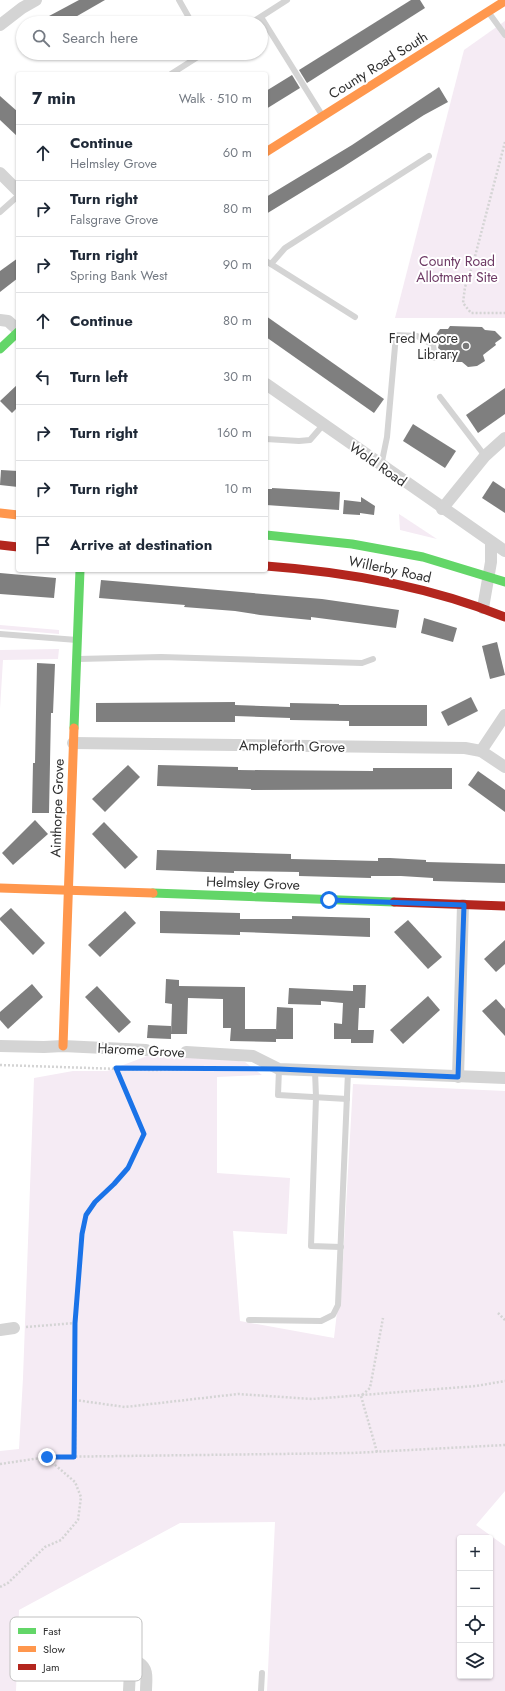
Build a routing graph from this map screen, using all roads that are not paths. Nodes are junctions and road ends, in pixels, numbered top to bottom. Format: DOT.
graph roads {
  1 [pos="36,0"];
  2 [pos="179,0"];
  3 [pos="287,0"];
  4 [pos="505,1"];
  5 [pos="488,11"];
  6 [pos="188,16"];
  7 [pos="262,16"];
  8 [pos="0,25"];
  9 [pos="268,30"];
  10 [pos="505,35"];
  11 [pos="193,60"];
  12 [pos="174,72"];
  13 [pos="323,116"];
  14 [pos="268,151"];
  15 [pos="429,156"];
  16 [pos="0,173"];
  17 [pos="16,189"];
  18 [pos="16,198"];
  19 [pos="0,212"];
  20 [pos="269,263"];
  21 [pos="355,317"];
  22 [pos="0,320"];
  23 [pos="16,329"];
  24 [pos="16,333"];
  25 [pos="0,349"];
  26 [pos="435,358"];
  27 [pos="268,385"];
  28 [pos="440,397"];
  29 [pos="323,425"];
  30 [pos="505,438"];
  31 [pos="268,439"];
  32 [pos="485,456"];
  33 [pos="381,466"];
  34 [pos="442,509"];
  35 [pos="0,513"];
  36 [pos="16,515"];
  37 [pos="268,535"];
  38 [pos="491,543"];
  39 [pos="0,545"];
  40 [pos="16,547"];
  41 [pos="505,551"];
  42 [pos="268,566"];
  43 [pos="80,572"];
  44 [pos="489,576"];
  45 [pos="505,582"];
  46 [pos="484,608"];
  47 [pos="505,617"];
  48 [pos="0,634"];
  49 [pos="77,640"];
  50 [pos="76,659"];
  51 [pos="373,659"];
  52 [pos="505,715"];
  53 [pos="73,743"];
  54 [pos="481,751"];
  55 [pos="505,767"];
  56 [pos="0,888"];
  57 [pos="68,890"];
  58 [pos="464,905"];
  59 [pos="505,906"];
  60 [pos="0,1046"];
  61 [pos="63,1046"];
  62 [pos="146,1050"];
  63 [pos="186,1052"];
  64 [pos="279,1069"];
  65 [pos="315,1071"];
  66 [pos="348,1072"];
  67 [pos="458,1077"];
  68 [pos="505,1078"];
  69 [pos="316,1097"];
  70 [pos="347,1099"];
  71 [pos="341,1247"];
  72 [pos="249,1320"];
  73 [pos="14,1328"];
  74 [pos="0,1330"];
  75 [pos="142,1665"];
  76 [pos="262,1673"];
  77 [pos="130,1681"];
  78 [pos="129,1691"];
  79 [pos="146,1691"];
  80 [pos="261,1691"];
  1 -- 8 [label="street"];
  2 -- 6 [label="lane"];
  3 -- 7 [label="lane"];
  4 -- 5 [label="street, County Road South"];
  5 -- 10 [label="lane"];
  5 -- 13 [label="street, County Road South"];
  9 -- 13 [label="lane"];
  11 -- 12 [label="lane"];
  13 -- 14 [label="street, County Road South"];
  15 -- 20 [label="lane"];
  16 -- 17 [label="street"];
  18 -- 19 [label="lane"];
  20 -- 21 [label="lane"];
  22 -- 23 [label="street"];
  24 -- 25 [label="street"];
  26 -- 33 [label="lane"];
  27 -- 29 [label="street, Wold Road"];
  28 -- 32 [label="lane"];
  29 -- 31 [label="lane"];
  29 -- 33 [label="street, Wold Road"];
  30 -- 32 [label="street"];
  32 -- 34 [label="street"];
  33 -- 34 [label="street, Wold Road"];
  34 -- 38 [label="street, Wold Road"];
  35 -- 36 [label="street"];
  37 -- 44 [label="street, Willerby Road"];
  38 -- 41 [label="street, Wold Road"];
  38 -- 44 [label="street"];
  39 -- 40 [label="street"];
  42 -- 46 [label="street, Willerby Road"];
  43 -- 49 [label="street, Ainthorpe Grove"];
  44 -- 45 [label="street, Willerby Road"];
  44 -- 46 [label="street"];
  46 -- 47 [label="street, Willerby Road"];
  48 -- 49 [label="lane"];
  49 -- 50 [label="street, Ainthorpe Grove"];
  50 -- 51 [label="lane"];
  50 -- 53 [label="street, Ainthorpe Grove"];
  52 -- 54 [label="street"];
  53 -- 54 [label="street, Ampleforth Grove"];
  53 -- 57 [label="street, Ainthorpe Grove"];
  54 -- 55 [label="street, Ampleforth Grove"];
  56 -- 57 [label="street, Helmsley Grove"];
  57 -- 58 [label="street, Helmsley Grove"];
  57 -- 61 [label="street, Ainthorpe Grove"];
  58 -- 59 [label="street, Helmsley Grove"];
  58 -- 67 [label="street"];
  60 -- 61 [label="street, Harome Grove"];
  61 -- 62 [label="street, Harome Grove"];
  63 -- 64 [label="street, Harome Grove"];
  64 -- 65 [label="street"];
  64 -- 69 [label="lane"];
  65 -- 66 [label="street"];
  65 -- 69 [label="lane"];
  66 -- 67 [label="street"];
  66 -- 70 [label="lane"];
  67 -- 68 [label="street"];
  69 -- 70 [label="lane"];
  69 -- 71 [label="lane"];
  70 -- 71 [label="lane"];
  71 -- 72 [label="lane"];
  73 -- 74 [label="street"];
  75 -- 79 [label="street"];
  76 -- 80 [label="lane"];
  77 -- 78 [label="street"];
}
